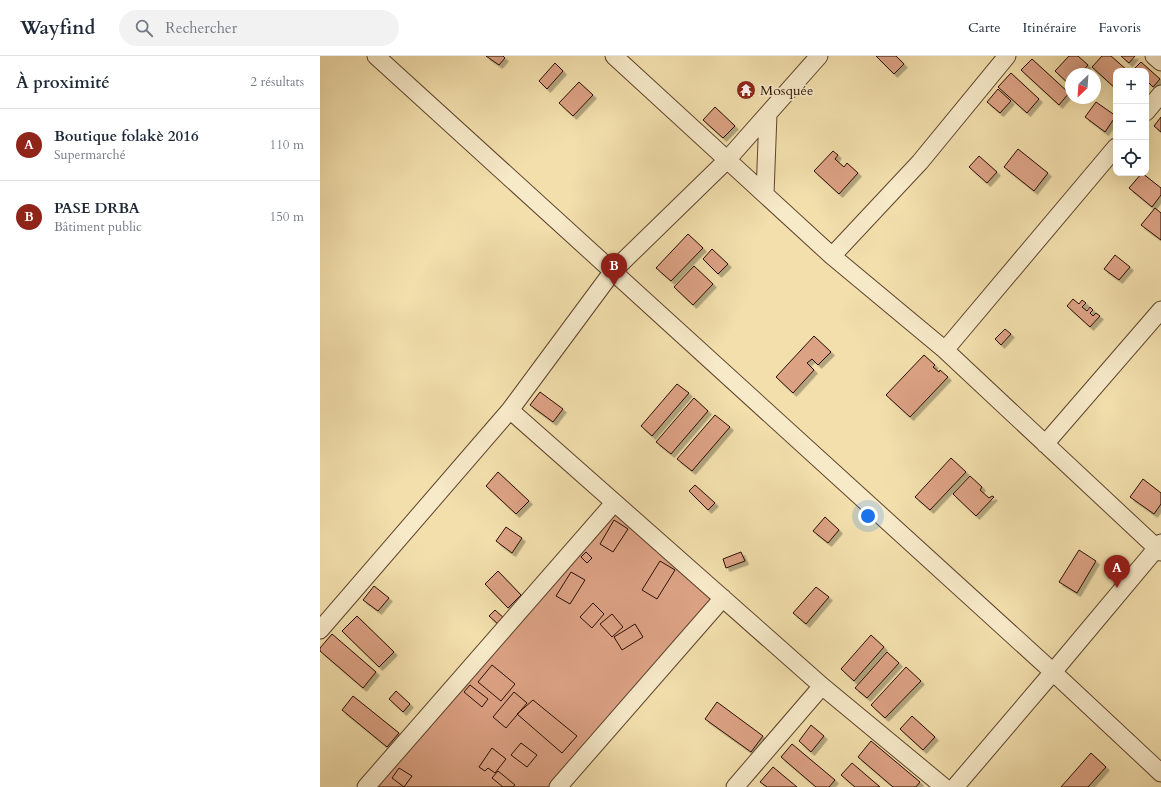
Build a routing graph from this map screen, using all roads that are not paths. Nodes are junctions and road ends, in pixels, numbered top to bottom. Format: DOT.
graph roads {
  1 [pos="376,56"];
  2 [pos="614,56"];
  3 [pos="820,56"];
  4 [pos="1007,56"];
  5 [pos="1154,56"];
  6 [pos="1161,62"];
  7 [pos="1161,94"];
  8 [pos="1149,108"];
  9 [pos="768,114"];
  10 [pos="1113,151"];
  11 [pos="727,160"];
  12 [pos="765,194"];
  13 [pos="832,256"];
  14 [pos="613,271"];
  15 [pos="1161,310"];
  16 [pos="945,350"];
  17 [pos="510,410"];
  18 [pos="1045,444"];
  19 [pos="614,503"];
  20 [pos="1159,548"];
  21 [pos="723,598"];
  22 [pos="320,630"];
  23 [pos="1053,672"];
  24 [pos="822,686"];
  25 [pos="1161,773"];
  26 [pos="366,787"];
  27 [pos="558,787"];
  28 [pos="735,787"];
  29 [pos="944,787"];
  30 [pos="955,787"];
  1 -- 14 [label="street"];
  2 -- 11 [label="street"];
  3 -- 9 [label="street"];
  4 -- 13 [label="street"];
  5 -- 6 [label="street"];
  7 -- 8 [label="street"];
  9 -- 11 [label="street"];
  9 -- 12 [label="street"];
  10 -- 16 [label="street"];
  11 -- 12 [label="street"];
  11 -- 14 [label="street"];
  12 -- 13 [label="street"];
  13 -- 16 [label="street"];
  14 -- 17 [label="street"];
  14 -- 23 [label="street"];
  15 -- 18 [label="street"];
  16 -- 18 [label="street"];
  17 -- 19 [label="street"];
  17 -- 22 [label="street"];
  18 -- 20 [label="street"];
  19 -- 21 [label="street"];
  19 -- 26 [label="street"];
  20 -- 23 [label="street"];
  21 -- 24 [label="street"];
  21 -- 27 [label="street"];
  23 -- 25 [label="street"];
  23 -- 30 [label="street"];
  24 -- 28 [label="street"];
  24 -- 29 [label="street"];
}
